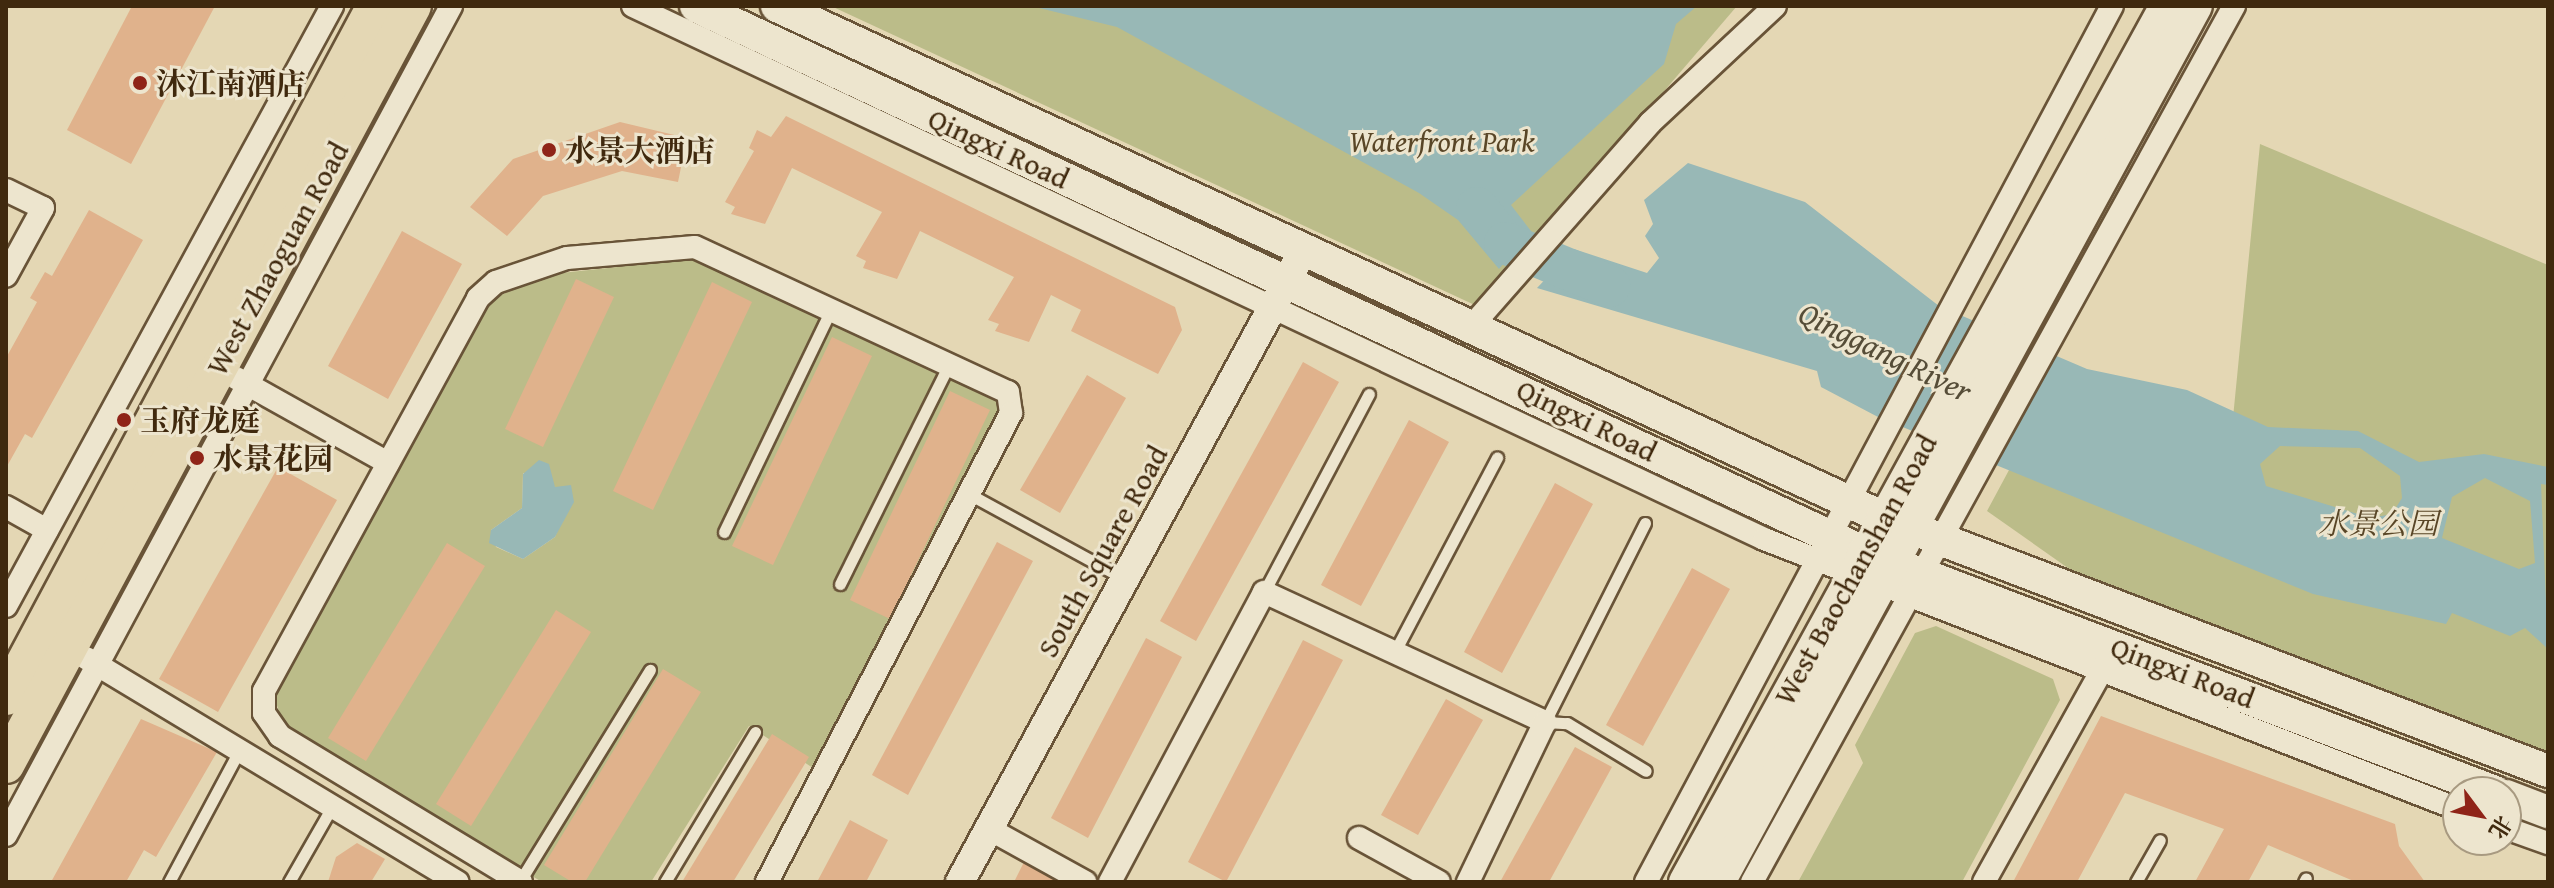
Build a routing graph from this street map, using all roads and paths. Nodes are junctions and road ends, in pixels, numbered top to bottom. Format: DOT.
graph roads {
  1 [pos="332,6"];
  2 [pos="375,6"];
  3 [pos="413,6"];
  4 [pos="451,6"];
  5 [pos="633,6"];
  6 [pos="696,6"];
  7 [pos="777,6"];
  8 [pos="1775,6"];
  9 [pos="2112,6"];
  10 [pos="2166,6"];
  11 [pos="2196,6"];
  12 [pos="2234,6"];
  13 [pos="6,190"];
  14 [pos="1303,251"];
  15 [pos="6,276"];
  16 [pos="1279,296"];
  17 [pos="831,310"];
  18 [pos="2010,314"];
  19 [pos="1470,328"];
  20 [pos="949,364"];
  21 [pos="232,376"];
  22 [pos="1369,394"];
  23 [pos="1497,458"];
  24 [pos="388,463"];
  25 [pos="969,494"];
  26 [pos="1850,502"];
  27 [pos="6,507"];
  28 [pos="1645,523"];
  29 [pos="1896,523"];
  30 [pos="47,530"];
  31 [pos="724,532"];
  32 [pos="1941,541"];
  33 [pos="1828,551"];
  34 [pos="1885,575"];
  35 [pos="1125,579"];
  36 [pos="840,584"];
  37 [pos="1264,592"];
  38 [pos="6,606"];
  39 [pos="2115,646"];
  40 [pos="1393,653"];
  41 [pos="82,656"];
  42 [pos="650,670"];
  43 [pos="2099,674"];
  44 [pos="6,697"];
  45 [pos="1545,722"];
  46 [pos="755,732"];
  47 [pos="239,751"];
  48 [pos="2503,754"];
  49 [pos="6,765"];
  50 [pos="1646,771"];
  51 [pos="2548,771"];
  52 [pos="2452,776"];
  53 [pos="2499,776"];
  54 [pos="2522,802"];
  55 [pos="2442,803"];
  56 [pos="332,807"];
  57 [pos="2548,812"];
  58 [pos="989,829"];
  59 [pos="2522,834"];
  60 [pos="6,835"];
  61 [pos="1359,838"];
  62 [pos="2160,840"];
  63 [pos="2548,843"];
  64 [pos="169,882"];
  65 [pos="289,882"];
  66 [pos="458,882"];
  67 [pos="521,882"];
  68 [pos="665,882"];
  69 [pos="767,882"];
  70 [pos="960,882"];
  71 [pos="1085,882"];
  72 [pos="1110,882"];
  73 [pos="1439,882"];
  74 [pos="1468,882"];
  75 [pos="1646,882"];
  76 [pos="1685,882"];
  77 [pos="1719,882"];
  78 [pos="1752,882"];
  79 [pos="1984,882"];
  80 [pos="2136,882"];
  1 -- 30 [label="street"];
  2 -- 44 [label="main road, West Zhaoguan Road"];
  3 -- 21 [label="main road, West Zhaoguan Road"];
  4 -- 21 [label="street"];
  5 -- 16 [label="street"];
  6 -- 16 [label="main road, Qingxi Road"];
  7 -- 14 [label="main road, Qingxi Road"];
  8 -- 19 [label="street"];
  9 -- 26 [label="street"];
  10 -- 18 [label="main road, West Baochanshan Road"];
  11 -- 18 [label="main road, West Baochanshan Road"];
  12 -- 32 [label="street"];
  13 -- 15 [label="street"];
  14 -- 16 [label="street, South Square Road"];
  14 -- 19 [label="main road, Qingxi Road"];
  16 -- 33 [label="main road, Qingxi Road"];
  16 -- 35 [label="street, South Square Road"];
  17 -- 20 [label="street"];
  17 -- 24 [label="street"];
  17 -- 31 [label="lane"];
  18 -- 29 [label="main road, West Baochanshan Road"];
  19 -- 26 [label="main road, Qingxi Road"];
  20 -- 25 [label="street"];
  20 -- 36 [label="lane"];
  21 -- 24 [label="street"];
  21 -- 41 [label="main road, West Zhaoguan Road"];
  22 -- 37 [label="lane"];
  23 -- 40 [label="lane"];
  24 -- 67 [label="street"];
  25 -- 35 [label="lane"];
  25 -- 69 [label="street"];
  26 -- 29 [label="main road, Qingxi Road"];
  26 -- 33 [label="street"];
  27 -- 30 [label="street"];
  28 -- 45 [label="lane"];
  29 -- 32 [label="main road, Qingxi Road"];
  29 -- 34 [label="main road, West Baochanshan Road"];
  30 -- 38 [label="street"];
  32 -- 34 [label="street"];
  32 -- 48 [label="main road, Qingxi Road"];
  33 -- 34 [label="main road, Qingxi Road"];
  33 -- 75 [label="street"];
  34 -- 39 [label="main road, Qingxi Road"];
  34 -- 43 [label="street"];
  34 -- 76 [label="main road, West Baochanshan Road"];
  34 -- 77 [label="main road, West Baochanshan Road"];
  34 -- 78 [label="street"];
  35 -- 58 [label="street, South Square Road"];
  37 -- 40 [label="street"];
  37 -- 72 [label="street"];
  39 -- 43 [label="street"];
  39 -- 52 [label="main road, Qingxi Road"];
  40 -- 45 [label="street"];
  41 -- 47 [label="street"];
  41 -- 49 [label="main road, West Zhaoguan Road"];
  41 -- 60 [label="street"];
  42 -- 67 [label="lane"];
  43 -- 55 [label="street"];
  43 -- 79 [label="street"];
  45 -- 50 [label="lane"];
  45 -- 74 [label="street"];
  46 -- 68 [label="lane"];
  47 -- 56 [label="street"];
  47 -- 64 [label="lane"];
  48 -- 51 [label="main road, Qingxi Road"];
  48 -- 53 [label="main road"];
  54 -- 57 [label="main road, Qingxi Road"];
  56 -- 65 [label="lane"];
  56 -- 66 [label="street"];
  58 -- 70 [label="street, South Square Road"];
  58 -- 71 [label="street"];
  59 -- 63 [label="street"];
  61 -- 73 [label="street"];
  62 -- 80 [label="lane"];
}
